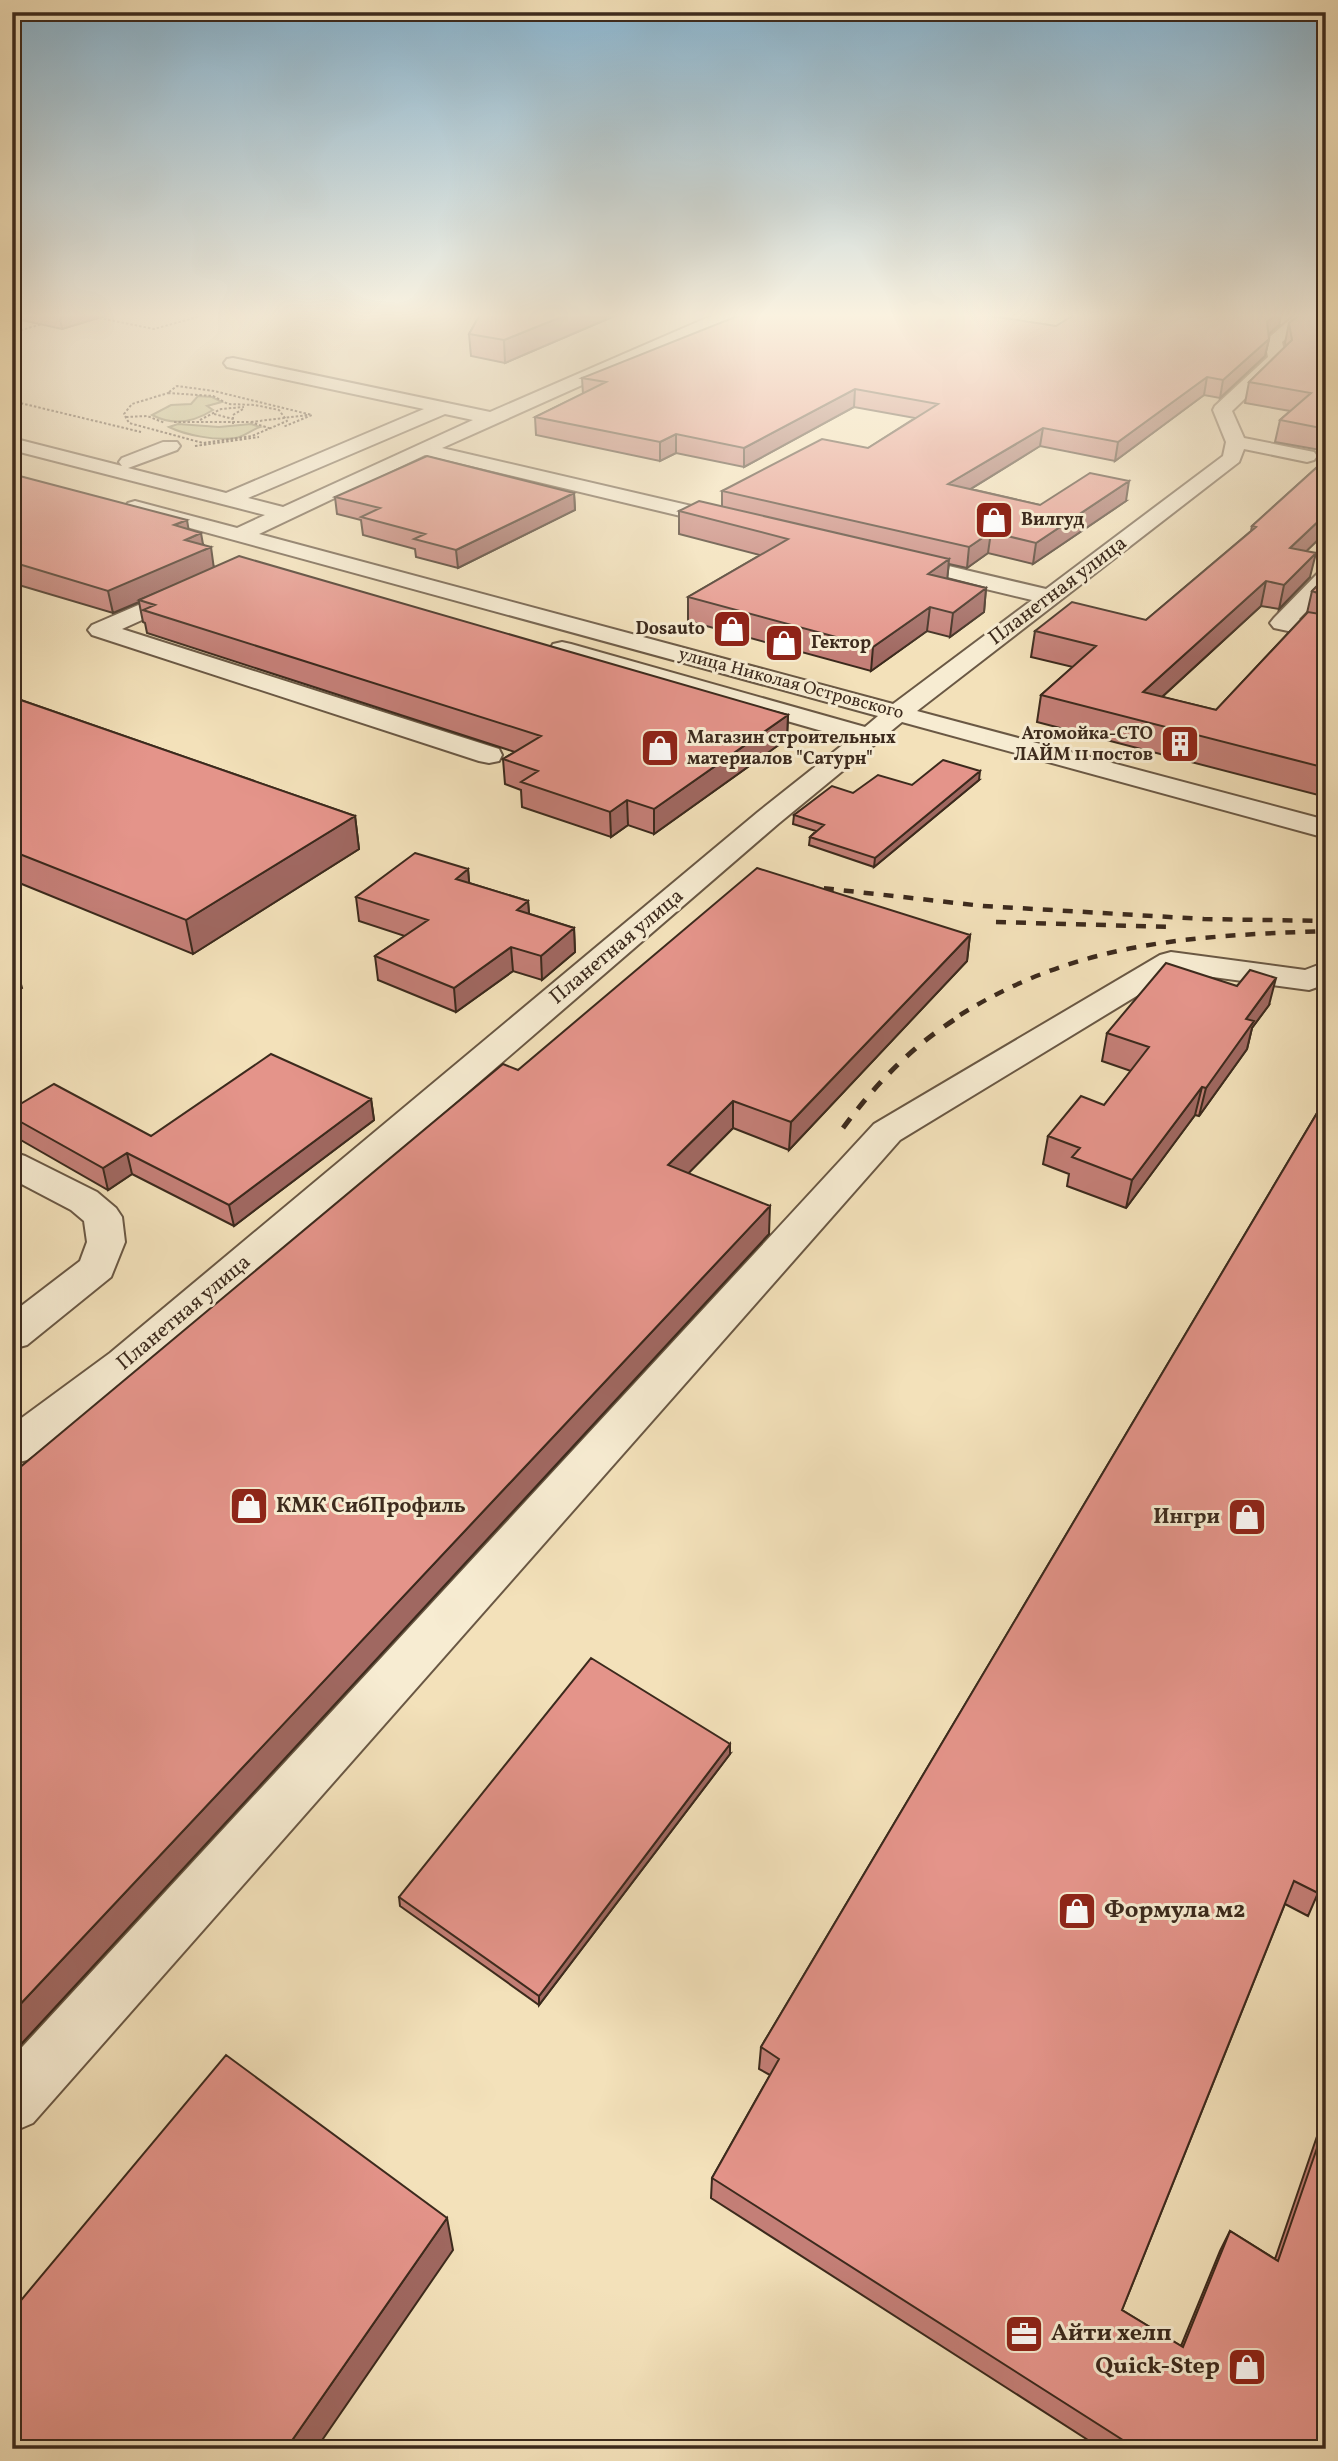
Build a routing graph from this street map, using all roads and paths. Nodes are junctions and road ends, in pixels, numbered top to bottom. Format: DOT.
graph roads {
  1 [pos="115,428"];
  2 [pos="146,428"];
  3 [pos="268,428"];
  4 [pos="281,428"];
  5 [pos="395,428"];
  6 [pos="469,428"];
  7 [pos="1227,428"];
  8 [pos="272,429"];
  9 [pos="276,430"];
  10 [pos="1326,440"];
  11 [pos="165,441"];
  12 [pos="12,444"];
  13 [pos="423,449"];
  14 [pos="1234,450"];
  15 [pos="41,452"];
  16 [pos="1317,458"];
  17 [pos="129,461"];
  18 [pos="144,478"];
  19 [pos="106,499"];
  20 [pos="228,499"];
  21 [pos="285,514"];
  22 [pos="757,528"];
  23 [pos="240,535"];
  24 [pos="877,556"];
  25 [pos="253,562"];
  26 [pos="1326,578"];
  27 [pos="214,579"];
  28 [pos="346,588"];
  29 [pos="1050,597"];
  30 [pos="1326,632"];
  31 [pos="533,641"];
  32 [pos="898,713"];
  33 [pos="869,736"];
  34 [pos="489,755"];
  35 [pos="1326,829"];
  36 [pos="1326,972"];
  37 [pos="12,1164"];
  38 [pos="12,1335"];
  39 [pos="12,1448"];
  40 [pos="12,2102"];
  1 -- 11 [label="path"];
  2 -- 8 [label="path"];
  3 -- 8 [label="path"];
  4 -- 9 [label="path"];
  5 -- 20 [label="street"];
  6 -- 13 [label="street"];
  7 -- 14 [label="street"];
  8 -- 9 [label="path"];
  9 -- 11 [label="path"];
  10 -- 16 [label="street"];
  11 -- 17 [label="street"];
  12 -- 15 [label="street"];
  13 -- 21 [label="street"];
  13 -- 22 [label="street"];
  14 -- 16 [label="street"];
  14 -- 29 [label="street, Планетная улица"];
  15 -- 17 [label="street"];
  15 -- 18 [label="street"];
  17 -- 18 [label="street"];
  18 -- 20 [label="street"];
  19 -- 23 [label="street, улица Николая Островского"];
  20 -- 21 [label="street"];
  21 -- 23 [label="street"];
  23 -- 32 [label="street, улица Николая Островского"];
  24 -- 29 [label="street"];
  25 -- 28 [label="street"];
  26 -- 30 [label="street"];
  27 -- 34 [label="street"];
  29 -- 32 [label="street, Планетная улица"];
  31 -- 33 [label="street"];
  32 -- 33 [label="street, Планетная улица"];
  32 -- 35 [label="street, улица Николая Островского"];
  33 -- 39 [label="street, Планетная улица"];
  36 -- 40 [label="street"];
  37 -- 38 [label="street"];
}
